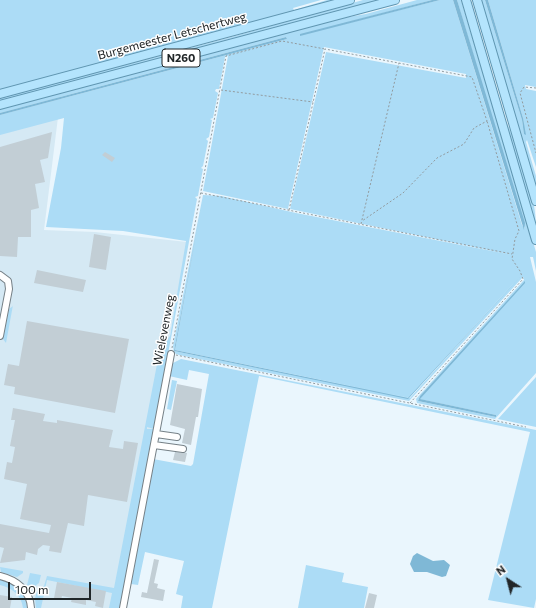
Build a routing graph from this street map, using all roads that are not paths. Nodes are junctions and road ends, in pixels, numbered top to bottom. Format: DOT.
graph roads {
  1 [pos="350,0"];
  2 [pos="395,0"];
  3 [pos="466,0"];
  4 [pos="477,0"];
  5 [pos="0,94"];
  6 [pos="0,105"];
  7 [pos="536,201"];
  8 [pos="536,240"];
  9 [pos="0,275"];
  10 [pos="0,336"];
  11 [pos="171,354"];
  12 [pos="156,434"];
  13 [pos="177,437"];
  14 [pos="154,445"];
  15 [pos="183,450"];
  16 [pos="0,576"];
  17 [pos="31,608"];
  18 [pos="123,608"];
  1 -- 5 [label="main road, Burgemeester Letschertweg / N260"];
  2 -- 6 [label="main road, Burgemeester Letschertweg / N260"];
  3 -- 8 [label="main road"];
  4 -- 7 [label="main road"];
  9 -- 10 [label="street"];
  11 -- 12 [label="street, Wielevenweg"];
  12 -- 13 [label="street"];
  12 -- 14 [label="street, Wielevenweg"];
  14 -- 15 [label="street"];
  14 -- 18 [label="street, Wielevenweg"];
  16 -- 17 [label="street"];
}
